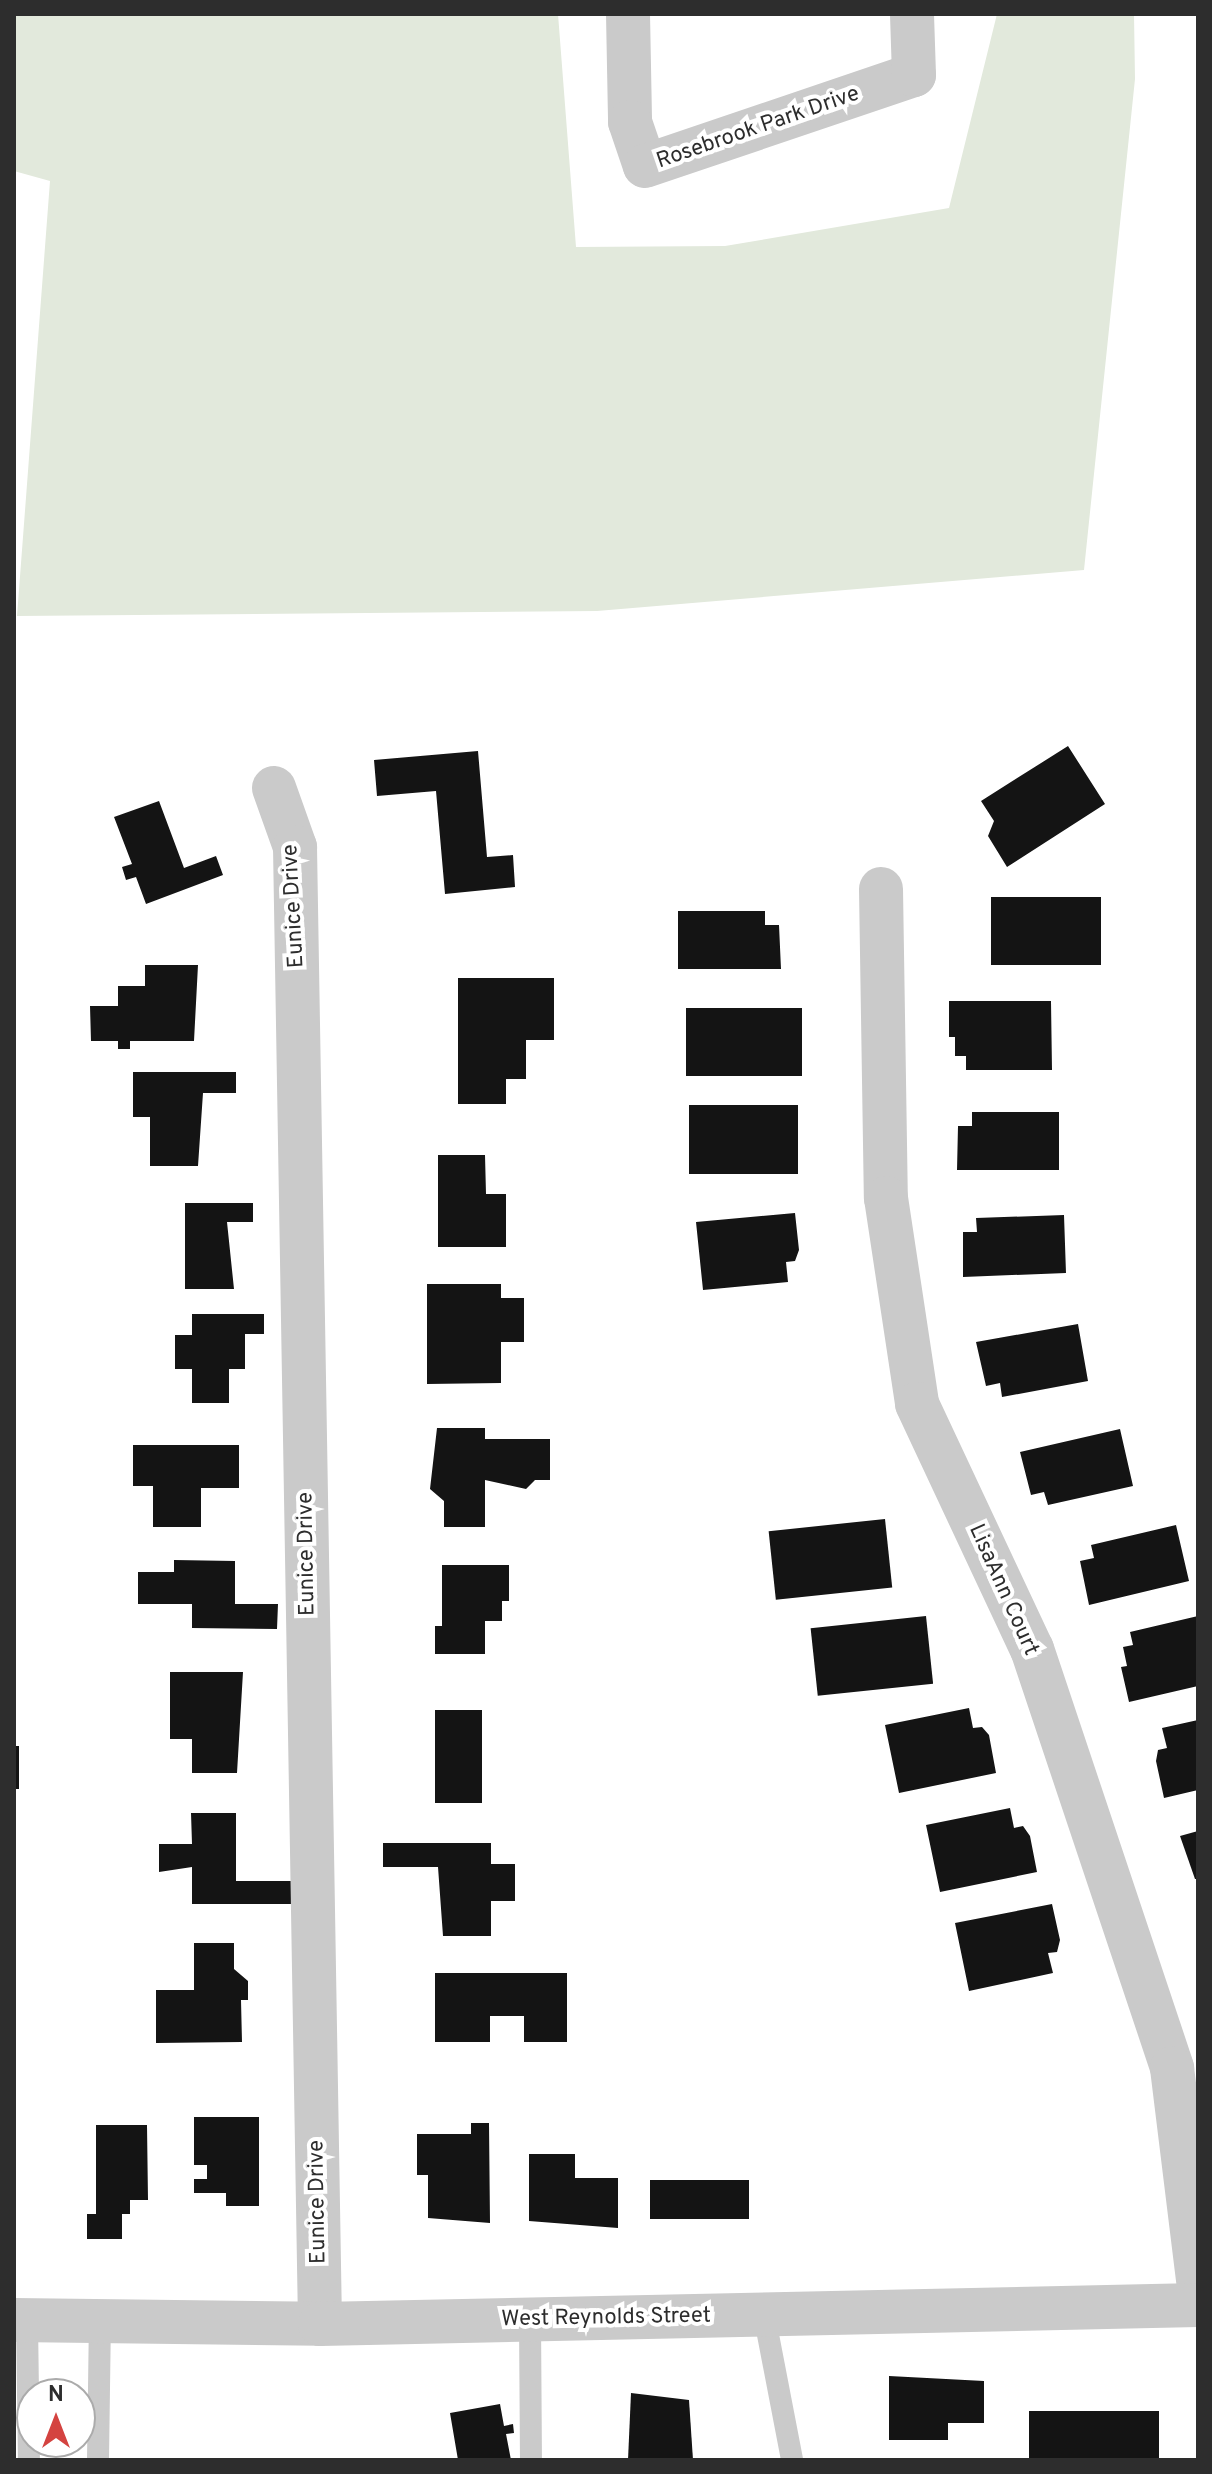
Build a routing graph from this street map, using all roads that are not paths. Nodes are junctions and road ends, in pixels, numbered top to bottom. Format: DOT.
graph roads {
  1 [pos="628,14"];
  2 [pos="912,14"];
  3 [pos="274,788"];
  4 [pos="881,889"];
  5 [pos="1198,2281"];
  6 [pos="1198,2305"];
  7 [pos="764,2314"];
  8 [pos="530,2320"];
  9 [pos="20,2321"];
  10 [pos="100,2323"];
  11 [pos="320,2324"];
  12 [pos="29,2460"];
  13 [pos="98,2460"];
  14 [pos="531,2460"];
  15 [pos="792,2460"];
  1 -- 2 [label="street, Rosebrook Park Drive"];
  3 -- 11 [label="street, Eunice Drive"];
  4 -- 5 [label="street, LisaAnn Court"];
  6 -- 7 [label="street, West Reynolds Street"];
  7 -- 8 [label="street, West Reynolds Street"];
  7 -- 15 [label="lane"];
  8 -- 11 [label="street, West Reynolds Street"];
  8 -- 14 [label="lane"];
  9 -- 10 [label="street, West Reynolds Street"];
  9 -- 12 [label="lane"];
  10 -- 11 [label="street, West Reynolds Street"];
  10 -- 13 [label="lane"];
}
